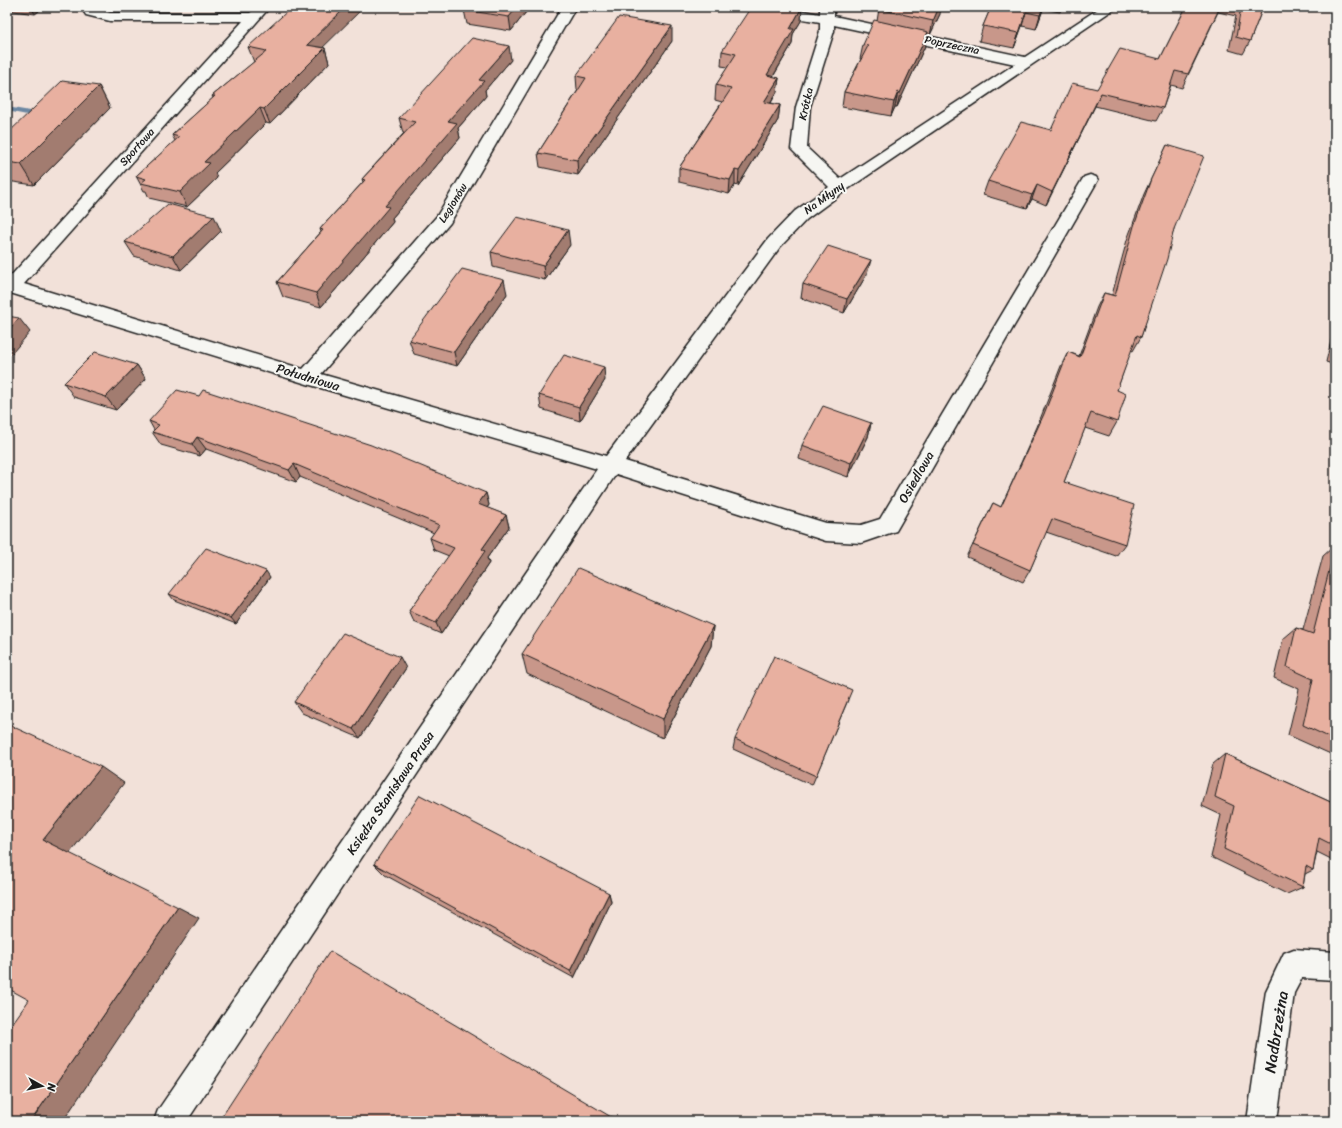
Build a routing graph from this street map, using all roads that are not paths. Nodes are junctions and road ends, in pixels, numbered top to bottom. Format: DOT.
graph roads {
  1 [pos="95,7"];
  2 [pos="569,7"];
  3 [pos="757,7"];
  4 [pos="1110,7"];
  5 [pos="259,12"];
  6 [pos="827,13"];
  7 [pos="1028,62"];
  8 [pos="1090,180"];
  9 [pos="839,187"];
  10 [pos="9,286"];
  11 [pos="307,377"];
  12 [pos="611,465"];
  13 [pos="1335,966"];
  14 [pos="170,1121"];
  15 [pos="1262,1121"];
  1 -- 5 [label="street"];
  2 -- 11 [label="street, Legionów"];
  3 -- 6 [label="street, Poprzeczna"];
  4 -- 7 [label="street, Na Młyny"];
  5 -- 10 [label="street, Sportowa"];
  6 -- 7 [label="street, Poprzeczna"];
  6 -- 9 [label="street, Krótka"];
  7 -- 9 [label="street, Na Młyny"];
  8 -- 12 [label="street, Osiedlowa"];
  9 -- 12 [label="street, Na Młyny"];
  10 -- 11 [label="street, Południowa"];
  11 -- 12 [label="street, Południowa"];
  12 -- 14 [label="street, Księdza Stanisława Prusa"];
  13 -- 15 [label="street, Nadbrzeżna"];
}
